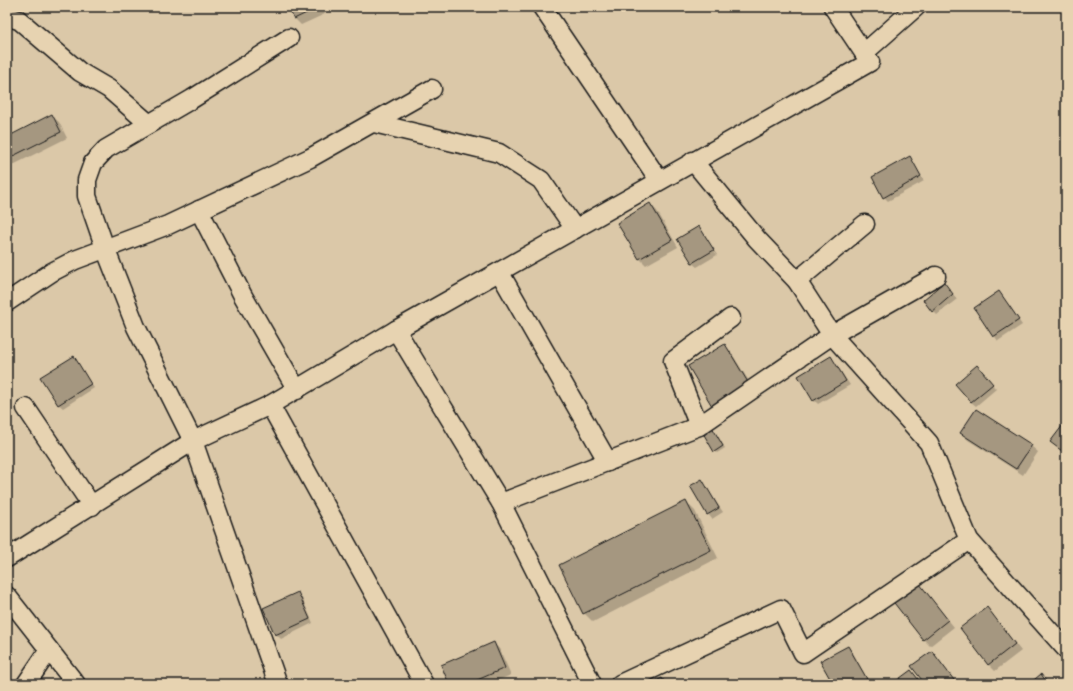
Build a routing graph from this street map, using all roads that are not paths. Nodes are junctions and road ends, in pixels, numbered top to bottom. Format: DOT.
graph roads {
  1 [pos="542,7"];
  2 [pos="833,7"];
  3 [pos="916,7"];
  4 [pos="7,17"];
  5 [pos="289,38"];
  6 [pos="864,53"];
  7 [pos="432,89"];
  8 [pos="374,122"];
  9 [pos="148,123"];
  10 [pos="693,161"];
  11 [pos="659,180"];
  12 [pos="199,210"];
  13 [pos="865,224"];
  14 [pos="575,229"];
  15 [pos="105,248"];
  16 [pos="500,273"];
  17 [pos="936,276"];
  18 [pos="797,281"];
  19 [pos="7,302"];
  20 [pos="731,318"];
  21 [pos="396,330"];
  22 [pos="832,336"];
  23 [pos="297,390"];
  24 [pos="270,406"];
  25 [pos="26,408"];
  26 [pos="699,426"];
  27 [pos="193,441"];
  28 [pos="608,462"];
  29 [pos="501,503"];
  30 [pos="92,506"];
  31 [pos="968,540"];
  32 [pos="7,558"];
  33 [pos="7,596"];
  34 [pos="1065,646"];
  35 [pos="49,650"];
  36 [pos="26,684"];
  37 [pos="76,684"];
  38 [pos="278,684"];
  39 [pos="424,684"];
  40 [pos="592,684"];
  41 [pos="620,684"];
  1 -- 11 [label="street"];
  2 -- 6 [label="street"];
  3 -- 6 [label="street"];
  4 -- 9 [label="street"];
  5 -- 9 [label="street"];
  6 -- 10 [label="street"];
  7 -- 8 [label="street"];
  8 -- 12 [label="street"];
  8 -- 14 [label="street"];
  9 -- 15 [label="street"];
  10 -- 11 [label="street"];
  10 -- 18 [label="street"];
  11 -- 14 [label="street"];
  12 -- 15 [label="street"];
  12 -- 23 [label="street"];
  13 -- 18 [label="street"];
  14 -- 16 [label="street"];
  15 -- 19 [label="street"];
  15 -- 27 [label="street"];
  16 -- 21 [label="street"];
  16 -- 28 [label="street"];
  17 -- 22 [label="street"];
  18 -- 22 [label="street"];
  20 -- 26 [label="street"];
  21 -- 23 [label="street"];
  21 -- 29 [label="street"];
  22 -- 26 [label="street"];
  22 -- 31 [label="street"];
  23 -- 24 [label="street"];
  24 -- 27 [label="street"];
  24 -- 39 [label="street"];
  25 -- 30 [label="street"];
  26 -- 28 [label="street"];
  27 -- 30 [label="street"];
  27 -- 38 [label="street"];
  28 -- 29 [label="street"];
  29 -- 40 [label="street"];
  30 -- 32 [label="street"];
  31 -- 34 [label="street"];
  31 -- 41 [label="street"];
  33 -- 35 [label="street"];
  35 -- 36 [label="street"];
  35 -- 37 [label="street"];
}
